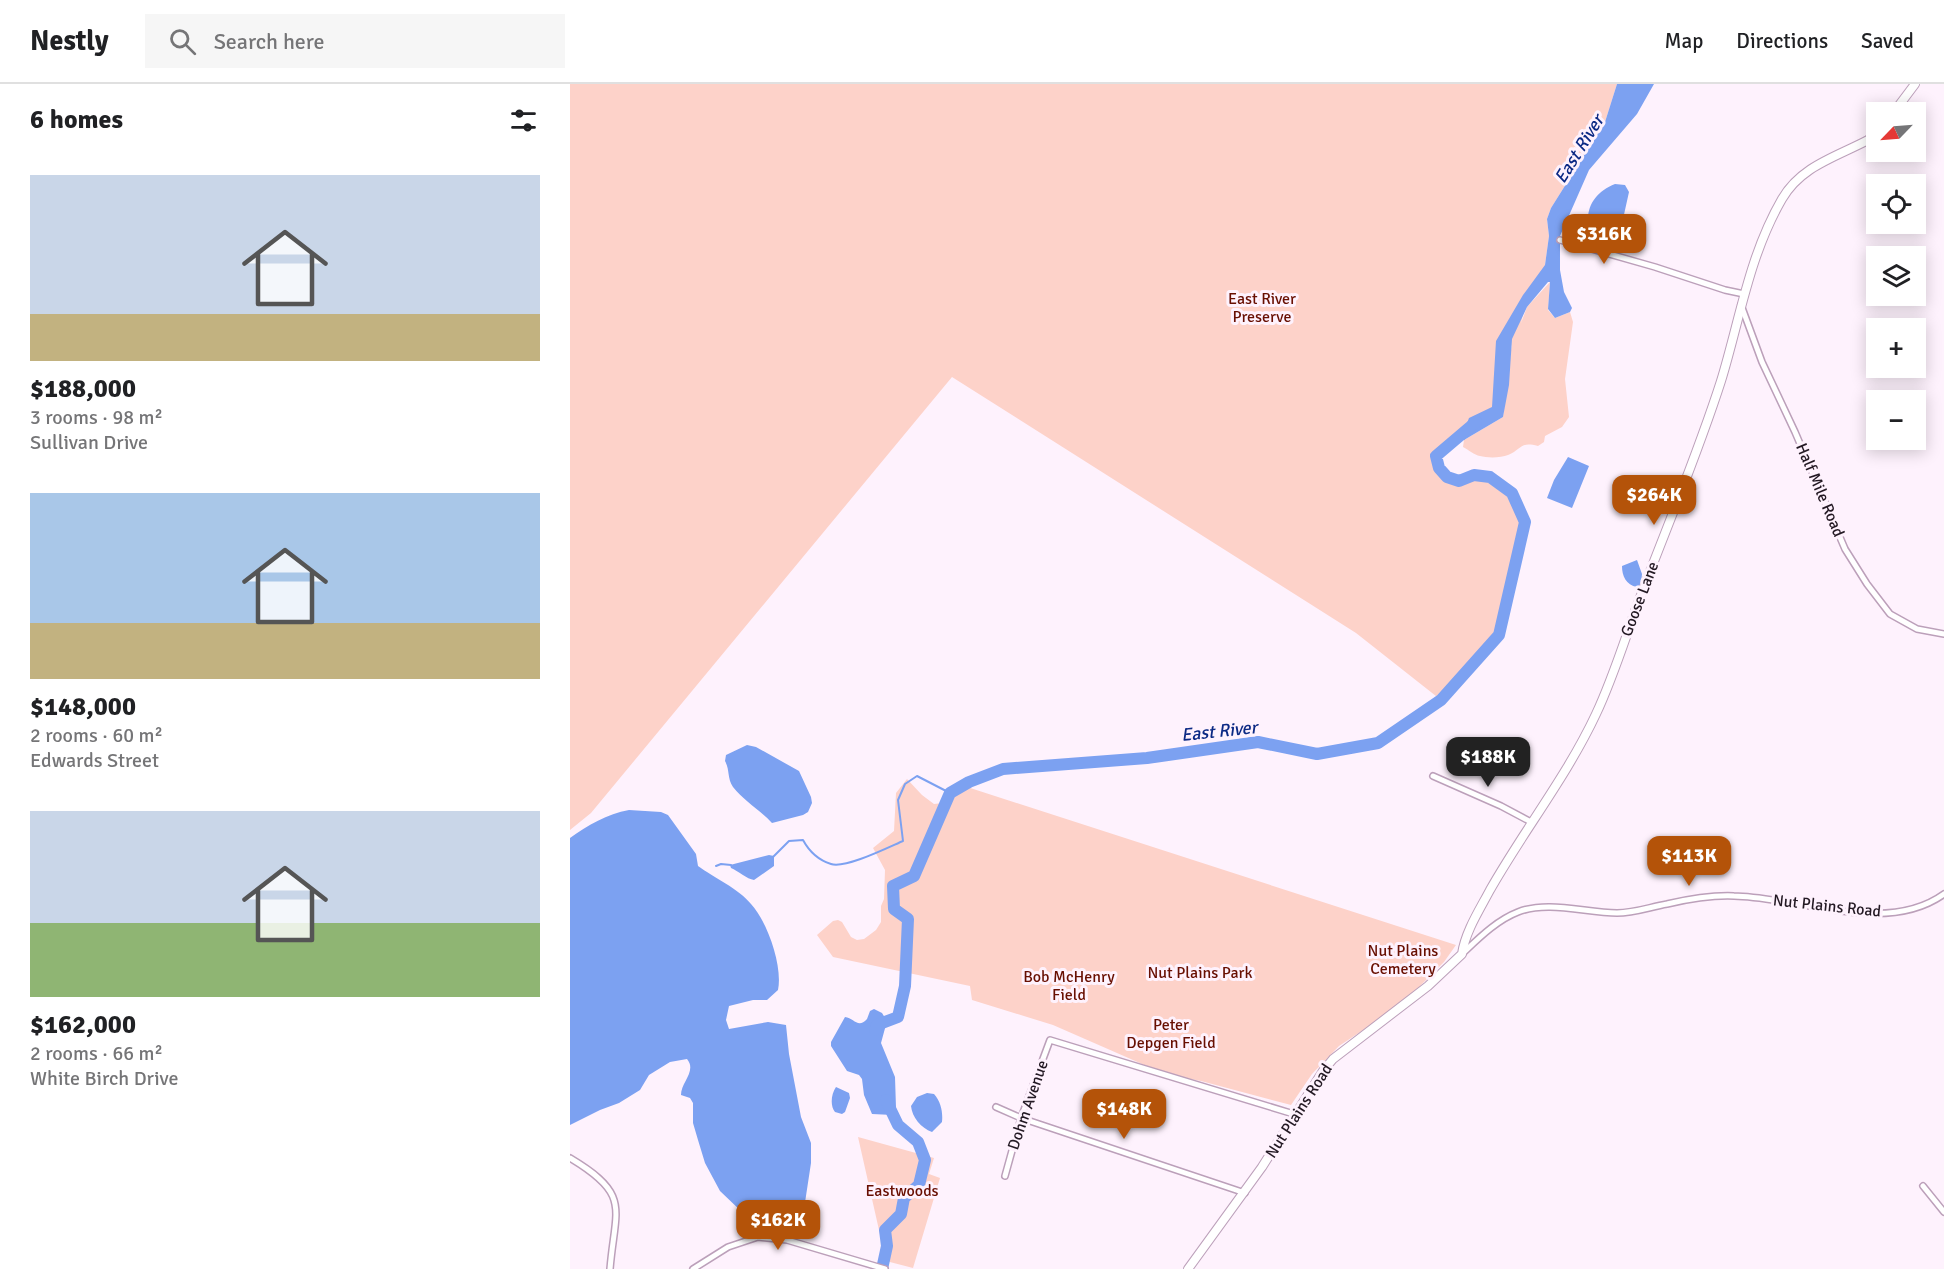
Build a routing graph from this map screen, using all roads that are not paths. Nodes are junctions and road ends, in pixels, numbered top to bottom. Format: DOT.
graph roads {
  1 [pos="1915,84"];
  2 [pos="1902,102"];
  3 [pos="1866,142"];
  4 [pos="1560,240"];
  5 [pos="1744,294"];
  6 [pos="1741,305"];
  7 [pos="1944,634"];
  8 [pos="1433,776"];
  9 [pos="1531,822"];
  10 [pos="1944,894"];
  11 [pos="1462,954"];
  12 [pos="996,1107"];
  13 [pos="1297,1115"];
  14 [pos="1021,1118"];
  15 [pos="570,1158"];
  16 [pos="1005,1176"];
  17 [pos="1923,1186"];
  18 [pos="1245,1193"];
  19 [pos="1944,1212"];
  20 [pos="610,1269"];
  21 [pos="693,1269"];
  22 [pos="885,1269"];
  23 [pos="1188,1269"];
  1 -- 2 [label="street"];
  3 -- 5 [label="street, Goose Lane"];
  4 -- 5 [label="street"];
  5 -- 6 [label="street, Goose Lane"];
  6 -- 7 [label="street, Half Mile Road"];
  6 -- 9 [label="street, Goose Lane"];
  8 -- 9 [label="street"];
  9 -- 11 [label="street, Goose Lane"];
  10 -- 11 [label="street, Nut Plains Road"];
  11 -- 13 [label="street, Nut Plains Road"];
  12 -- 14 [label="street"];
  13 -- 14 [label="street, Dohm Avenue"];
  13 -- 18 [label="street, Nut Plains Road"];
  14 -- 16 [label="street, Dohm Avenue"];
  14 -- 18 [label="street"];
  15 -- 20 [label="street"];
  17 -- 19 [label="street"];
  18 -- 23 [label="street, Nut Plains Road"];
  21 -- 22 [label="street"];
}
